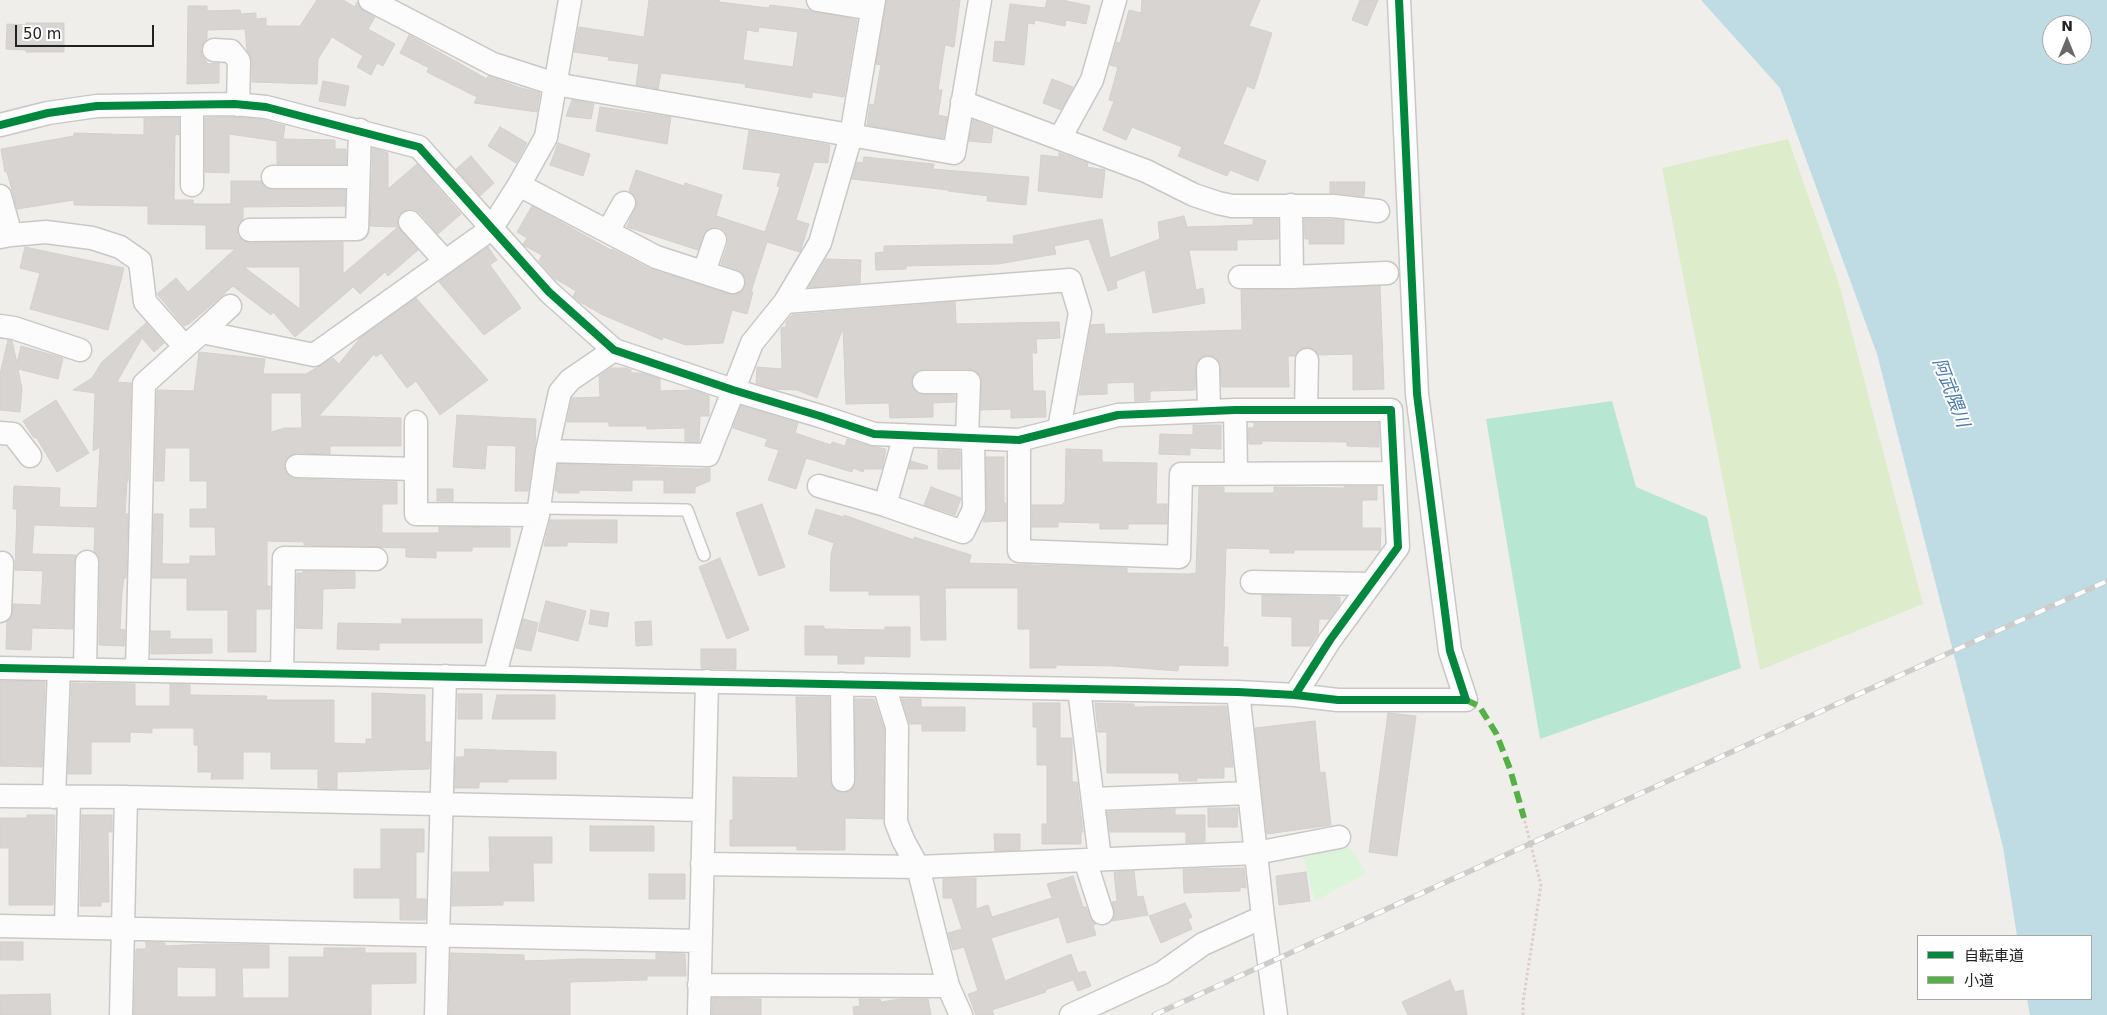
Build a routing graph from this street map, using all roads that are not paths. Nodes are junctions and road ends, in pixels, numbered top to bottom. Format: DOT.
graph roads {
  1 [pos="370,0"];
  2 [pos="570,0"];
  3 [pos="818,0"];
  4 [pos="980,0"];
  5 [pos="1114,0"];
  6 [pos="1399,0"];
  7 [pos="873,5"];
  8 [pos="214,50"];
  9 [pos="554,84"];
  10 [pos="962,102"];
  11 [pos="238,104"];
  12 [pos="192,105"];
  13 [pos="0,124"];
  14 [pos="360,130"];
  15 [pos="850,136"];
  16 [pos="1060,138"];
  17 [pos="273,177"];
  18 [pos="358,177"];
  19 [pos="192,185"];
  20 [pos="519,185"];
  21 [pos="0,196"];
  22 [pos="624,203"];
  23 [pos="1291,205"];
  24 [pos="1378,211"];
  25 [pos="410,222"];
  26 [pos="490,229"];
  27 [pos="250,230"];
  28 [pos="608,231"];
  29 [pos="6,236"];
  30 [pos="715,240"];
  31 [pos="445,261"];
  32 [pos="704,272"];
  33 [pos="1386,273"];
  34 [pos="1240,277"];
  35 [pos="1292,277"];
  36 [pos="733,282"];
  37 [pos="785,302"];
  38 [pos="230,306"];
  39 [pos="0,326"];
  40 [pos="202,332"];
  41 [pos="185,347"];
  42 [pos="80,350"];
  43 [pos="614,350"];
  44 [pos="1307,360"];
  45 [pos="1208,368"];
  46 [pos="924,382"];
  47 [pos="733,390"];
  48 [pos="1235,410"];
  49 [pos="1306,410"];
  50 [pos="1209,411"];
  51 [pos="416,422"];
  52 [pos="1059,429"];
  53 [pos="0,433"];
  54 [pos="906,435"];
  55 [pos="970,438"];
  56 [pos="1019,440"];
  57 [pos="548,451"];
  58 [pos="30,456"];
  59 [pos="297,466"];
  60 [pos="416,469"];
  61 [pos="1236,473"];
  62 [pos="1394,473"];
  63 [pos="818,486"];
  64 [pos="885,505"];
  65 [pos="539,511"];
  66 [pos="704,554"];
  67 [pos="376,558"];
  68 [pos="2,562"];
  69 [pos="87,562"];
  70 [pos="1252,582"];
  71 [pos="1371,584"];
  72 [pos="0,611"];
  73 [pos="0,668"];
  74 [pos="58,669"];
  75 [pos="85,669"];
  76 [pos="137,670"];
  77 [pos="282,673"];
  78 [pos="445,676"];
  79 [pos="494,678"];
  80 [pos="707,681"];
  81 [pos="842,684"];
  82 [pos="884,685"];
  83 [pos="1079,689"];
  84 [pos="1238,692"];
  85 [pos="1295,695"];
  86 [pos="843,780"];
  87 [pos="1249,793"];
  88 [pos="0,796"];
  89 [pos="62,797"];
  90 [pos="126,797"];
  91 [pos="1094,799"];
  92 [pos="442,805"];
  93 [pos="703,810"];
  94 [pos="1339,837"];
  95 [pos="1256,853"];
  96 [pos="1093,860"];
  97 [pos="702,864"];
  98 [pos="918,867"];
  99 [pos="1102,913"];
  100 [pos="1263,917"];
  101 [pos="0,926"];
  102 [pos="66,927"];
  103 [pos="123,928"];
  104 [pos="438,934"];
  105 [pos="700,941"];
  106 [pos="699,986"];
  107 [pos="948,986"];
  108 [pos="121,1015"];
  109 [pos="436,1015"];
  110 [pos="699,1015"];
  111 [pos="961,1015"];
  112 [pos="1071,1015"];
  113 [pos="1276,1015"];
  1 -- 9 [label="street"];
  2 -- 9 [label="street"];
  3 -- 7 [label="street"];
  4 -- 10 [label="street"];
  5 -- 16 [label="street"];
  6 -- 85 [label="street"];
  7 -- 15 [label="street"];
  8 -- 11 [label="street"];
  9 -- 15 [label="street"];
  9 -- 20 [label="street"];
  10 -- 15 [label="street"];
  10 -- 16 [label="street"];
  11 -- 12 [label="street"];
  11 -- 14 [label="street"];
  12 -- 13 [label="street"];
  12 -- 19 [label="street"];
  14 -- 18 [label="street"];
  14 -- 26 [label="street"];
  15 -- 37 [label="street"];
  16 -- 23 [label="street"];
  17 -- 18 [label="street"];
  18 -- 27 [label="street"];
  20 -- 26 [label="street"];
  20 -- 28 [label="street"];
  21 -- 29 [label="street"];
  22 -- 28 [label="street"];
  23 -- 24 [label="street"];
  23 -- 35 [label="street"];
  25 -- 31 [label="street"];
  26 -- 31 [label="street"];
  26 -- 43 [label="street"];
  28 -- 32 [label="street"];
  29 -- 41 [label="street"];
  30 -- 32 [label="street"];
  31 -- 40 [label="street"];
  32 -- 36 [label="street"];
  33 -- 35 [label="street"];
  34 -- 35 [label="street"];
  37 -- 47 [label="street"];
  37 -- 52 [label="street"];
  38 -- 40 [label="street"];
  39 -- 42 [label="street"];
  40 -- 41 [label="street"];
  41 -- 76 [label="street"];
  43 -- 47 [label="street"];
  43 -- 57 [label="street"];
  44 -- 49 [label="street"];
  45 -- 50 [label="street"];
  46 -- 55 [label="street"];
  47 -- 54 [label="street"];
  47 -- 57 [label="street"];
  48 -- 49 [label="street"];
  48 -- 50 [label="street"];
  48 -- 61 [label="street"];
  49 -- 62 [label="street"];
  50 -- 52 [label="street"];
  51 -- 60 [label="street"];
  52 -- 56 [label="street"];
  53 -- 58 [label="street"];
  54 -- 55 [label="street"];
  54 -- 64 [label="street"];
  55 -- 56 [label="street"];
  55 -- 64 [label="street"];
  56 -- 61 [label="street"];
  57 -- 65 [label="street"];
  59 -- 60 [label="street"];
  60 -- 65 [label="street"];
  61 -- 62 [label="street"];
  62 -- 71 [label="street"];
  63 -- 64 [label="street"];
  65 -- 66 [label="lane"];
  65 -- 79 [label="street"];
  67 -- 77 [label="street"];
  68 -- 72 [label="street"];
  69 -- 75 [label="street"];
  70 -- 71 [label="street"];
  71 -- 85 [label="street"];
  73 -- 74 [label="street"];
  74 -- 75 [label="street"];
  74 -- 89 [label="street"];
  75 -- 76 [label="street"];
  76 -- 77 [label="street"];
  77 -- 78 [label="street"];
  78 -- 79 [label="street"];
  78 -- 92 [label="street"];
  79 -- 80 [label="street"];
  80 -- 81 [label="street"];
  80 -- 93 [label="street"];
  81 -- 82 [label="street"];
  81 -- 86 [label="street"];
  82 -- 83 [label="street"];
  82 -- 98 [label="street"];
  83 -- 84 [label="street"];
  83 -- 91 [label="street"];
  84 -- 85 [label="street"];
  84 -- 87 [label="street"];
  87 -- 91 [label="street"];
  87 -- 95 [label="street"];
  88 -- 89 [label="street"];
  89 -- 90 [label="street"];
  89 -- 102 [label="street"];
  90 -- 92 [label="street"];
  90 -- 103 [label="street"];
  91 -- 96 [label="street"];
  92 -- 93 [label="street"];
  92 -- 104 [label="street"];
  93 -- 97 [label="street"];
  94 -- 95 [label="street"];
  95 -- 96 [label="street"];
  95 -- 100 [label="street"];
  96 -- 98 [label="street"];
  96 -- 99 [label="street"];
  97 -- 98 [label="street"];
  97 -- 105 [label="street"];
  98 -- 107 [label="street"];
  100 -- 112 [label="street"];
  100 -- 113 [label="street"];
  101 -- 102 [label="street"];
  102 -- 103 [label="street"];
  103 -- 104 [label="street"];
  103 -- 108 [label="street"];
  104 -- 105 [label="street"];
  104 -- 109 [label="street"];
  105 -- 106 [label="street"];
  106 -- 107 [label="street"];
  106 -- 110 [label="street"];
  107 -- 111 [label="street"];
}
